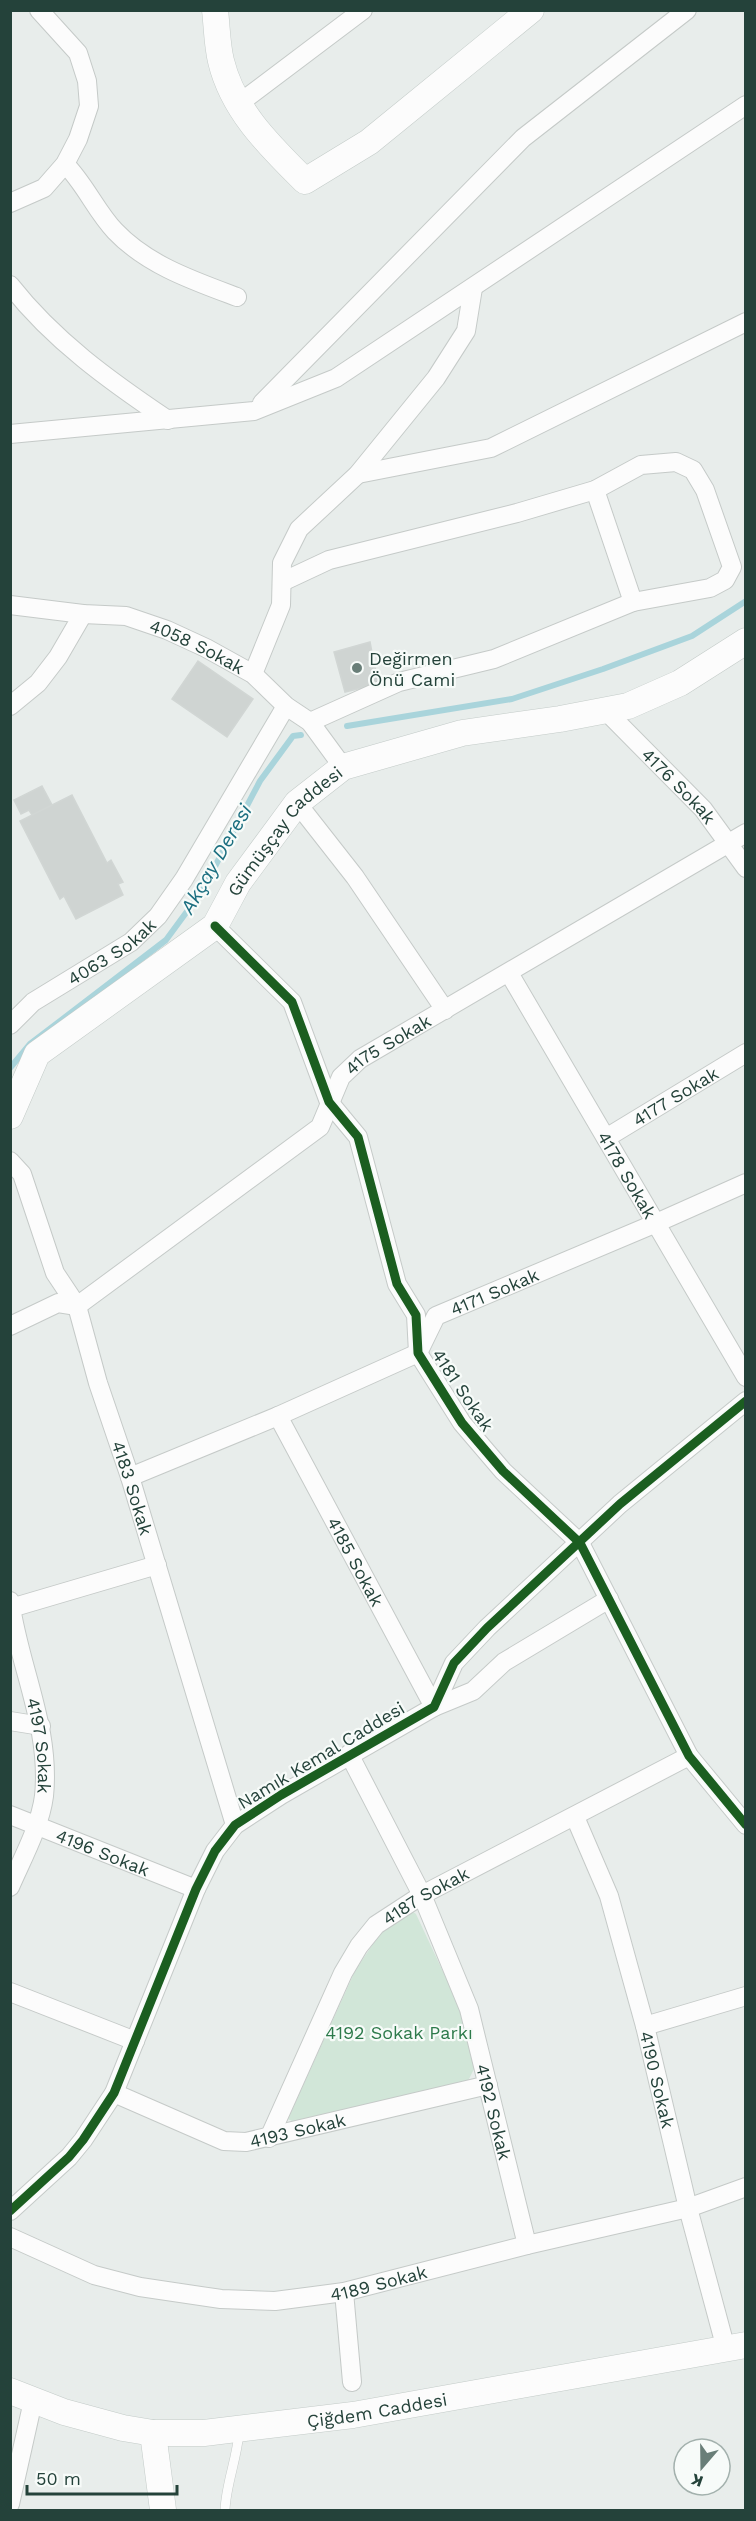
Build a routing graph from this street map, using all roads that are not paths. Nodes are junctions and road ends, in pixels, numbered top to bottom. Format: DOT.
graph roads {
  1 [pos="39,10"];
  2 [pos="215,10"];
  3 [pos="363,10"];
  4 [pos="531,10"];
  5 [pos="687,10"];
  6 [pos="237,105"];
  7 [pos="746,105"];
  8 [pos="65,164"];
  9 [pos="10,203"];
  10 [pos="10,285"];
  11 [pos="473,288"];
  12 [pos="237,297"];
  13 [pos="746,322"];
  14 [pos="254,411"];
  15 [pos="168,420"];
  16 [pos="10,434"];
  17 [pos="358,474"];
  18 [pos="595,490"];
  19 [pos="282,582"];
  20 [pos="633,602"];
  21 [pos="10,605"];
  22 [pos="83,614"];
  23 [pos="746,641"];
  24 [pos="253,674"];
  25 [pos="10,706"];
  26 [pos="286,706"];
  27 [pos="605,710"];
  28 [pos="310,722"];
  29 [pos="343,767"];
  30 [pos="297,803"];
  31 [pos="746,833"];
  32 [pos="727,843"];
  33 [pos="746,868"];
  34 [pos="215,926"];
  35 [pos="509,973"];
  36 [pos="445,1010"];
  37 [pos="10,1025"];
  38 [pos="746,1053"];
  39 [pos="329,1102"];
  40 [pos="10,1116"];
  41 [pos="606,1138"];
  42 [pos="10,1161"];
  43 [pos="746,1183"];
  44 [pos="654,1224"];
  45 [pos="77,1306"];
  46 [pos="10,1326"];
  47 [pos="418,1353"];
  48 [pos="746,1377"];
  49 [pos="746,1401"];
  50 [pos="278,1416"];
  51 [pos="130,1477"];
  52 [pos="580,1543"];
  53 [pos="157,1565"];
  54 [pos="609,1599"];
  55 [pos="11,1604"];
  56 [pos="434,1707"];
  57 [pos="10,1721"];
  58 [pos="41,1726"];
  59 [pos="350,1754"];
  60 [pos="689,1756"];
  61 [pos="10,1815"];
  62 [pos="575,1817"];
  63 [pos="36,1823"];
  64 [pos="235,1825"];
  65 [pos="746,1825"];
  66 [pos="10,1887"];
  67 [pos="196,1889"];
  68 [pos="422,1895"];
  69 [pos="10,1992"];
  70 [pos="746,1996"];
  71 [pos="645,2026"];
  72 [pos="135,2041"];
  73 [pos="488,2085"];
  74 [pos="114,2093"];
  75 [pos="269,2138"];
  76 [pos="746,2187"];
  77 [pos="13,2204"];
  78 [pos="688,2208"];
  79 [pos="10,2237"];
  80 [pos="527,2245"];
  81 [pos="344,2292"];
  82 [pos="736,2347"];
  83 [pos="352,2382"];
  84 [pos="22,2396"];
  85 [pos="240,2430"];
  86 [pos="153,2433"];
  87 [pos="10,2504"];
  88 [pos="163,2511"];
  89 [pos="225,2511"];
  1 -- 8 [label="street"];
  2 -- 6 [label="street"];
  3 -- 6 [label="street"];
  4 -- 6 [label="street"];
  5 -- 14 [label="street"];
  7 -- 11 [label="street"];
  8 -- 9 [label="street"];
  8 -- 12 [label="street"];
  10 -- 15 [label="street"];
  11 -- 14 [label="street"];
  11 -- 17 [label="street"];
  13 -- 17 [label="street"];
  14 -- 15 [label="street"];
  15 -- 16 [label="street"];
  17 -- 19 [label="street"];
  18 -- 19 [label="street"];
  18 -- 20 [label="street"];
  18 -- 20 [label="street"];
  19 -- 24 [label="street"];
  20 -- 28 [label="street"];
  21 -- 22 [label="street, 4058 Sokak"];
  22 -- 24 [label="street, 4058 Sokak"];
  22 -- 25 [label="street"];
  23 -- 27 [label="street, Gümüşçay Caddesi"];
  24 -- 26 [label="street, 4058 Sokak"];
  26 -- 28 [label="street, 4058 Sokak"];
  26 -- 37 [label="street, 4063 Sokak"];
  27 -- 29 [label="street, Gümüşçay Caddesi"];
  27 -- 32 [label="street, 4176 Sokak"];
  28 -- 29 [label="street, 4058 Sokak"];
  29 -- 30 [label="street, Gümüşçay Caddesi"];
  30 -- 34 [label="street, Gümüşçay Caddesi"];
  30 -- 36 [label="street"];
  31 -- 32 [label="street, 4175 Sokak"];
  32 -- 33 [label="street, 4176 Sokak"];
  32 -- 35 [label="street, 4175 Sokak"];
  34 -- 39 [label="street, 4181 Sokak"];
  34 -- 40 [label="street, Gümüşçay Caddesi"];
  35 -- 36 [label="street, 4175 Sokak"];
  35 -- 41 [label="street, 4178 Sokak"];
  36 -- 39 [label="street, 4175 Sokak"];
  38 -- 41 [label="street, 4177 Sokak"];
  39 -- 45 [label="street, 4175 Sokak"];
  39 -- 47 [label="street, 4181 Sokak"];
  41 -- 44 [label="street, 4178 Sokak"];
  42 -- 45 [label="street, 4183 Sokak"];
  43 -- 44 [label="street, 4171 Sokak"];
  44 -- 47 [label="street, 4171 Sokak"];
  44 -- 48 [label="street, 4178 Sokak"];
  45 -- 46 [label="street"];
  45 -- 51 [label="street, 4183 Sokak"];
  47 -- 50 [label="street"];
  47 -- 52 [label="street, 4181 Sokak"];
  49 -- 52 [label="street, Namık Kemal Caddesi"];
  50 -- 51 [label="street"];
  50 -- 56 [label="street, 4185 Sokak"];
  51 -- 53 [label="street, 4183 Sokak"];
  52 -- 54 [label="street, 4181 Sokak"];
  52 -- 56 [label="street, Namık Kemal Caddesi"];
  53 -- 55 [label="street"];
  53 -- 64 [label="street, 4183 Sokak"];
  54 -- 56 [label="street"];
  54 -- 60 [label="street, 4181 Sokak"];
  55 -- 58 [label="street, 4197 Sokak"];
  56 -- 59 [label="street, Namık Kemal Caddesi"];
  57 -- 58 [label="street"];
  58 -- 63 [label="street, 4197 Sokak"];
  59 -- 64 [label="street, Namık Kemal Caddesi"];
  59 -- 68 [label="street, 4192 Sokak"];
  60 -- 62 [label="street, 4187 Sokak"];
  60 -- 65 [label="street, 4181 Sokak"];
  61 -- 63 [label="street, 4196 Sokak"];
  62 -- 68 [label="street, 4187 Sokak"];
  62 -- 71 [label="street, 4190 Sokak"];
  63 -- 66 [label="street, 4197 Sokak"];
  63 -- 67 [label="street, 4196 Sokak"];
  64 -- 67 [label="street, Namık Kemal Caddesi"];
  67 -- 72 [label="street, Namık Kemal Caddesi"];
  68 -- 73 [label="street, 4192 Sokak"];
  68 -- 75 [label="street, 4187 Sokak"];
  69 -- 72 [label="street"];
  70 -- 71 [label="street"];
  71 -- 78 [label="street, 4190 Sokak"];
  72 -- 74 [label="street, Namık Kemal Caddesi"];
  73 -- 75 [label="street, 4193 Sokak"];
  73 -- 80 [label="street, 4192 Sokak"];
  74 -- 75 [label="street, 4193 Sokak"];
  74 -- 77 [label="street, Namık Kemal Caddesi"];
  76 -- 78 [label="street, 4189 Sokak"];
  78 -- 80 [label="street, 4189 Sokak"];
  78 -- 82 [label="street, 4190 Sokak"];
  79 -- 81 [label="street, 4189 Sokak"];
  80 -- 81 [label="street, 4189 Sokak"];
  81 -- 83 [label="street"];
  82 -- 85 [label="street, Çiğdem Caddesi"];
  84 -- 86 [label="street, Çiğdem Caddesi"];
  84 -- 87 [label="street"];
  85 -- 86 [label="street, Çiğdem Caddesi"];
  85 -- 89 [label="lane"];
  86 -- 88 [label="street"];
}
